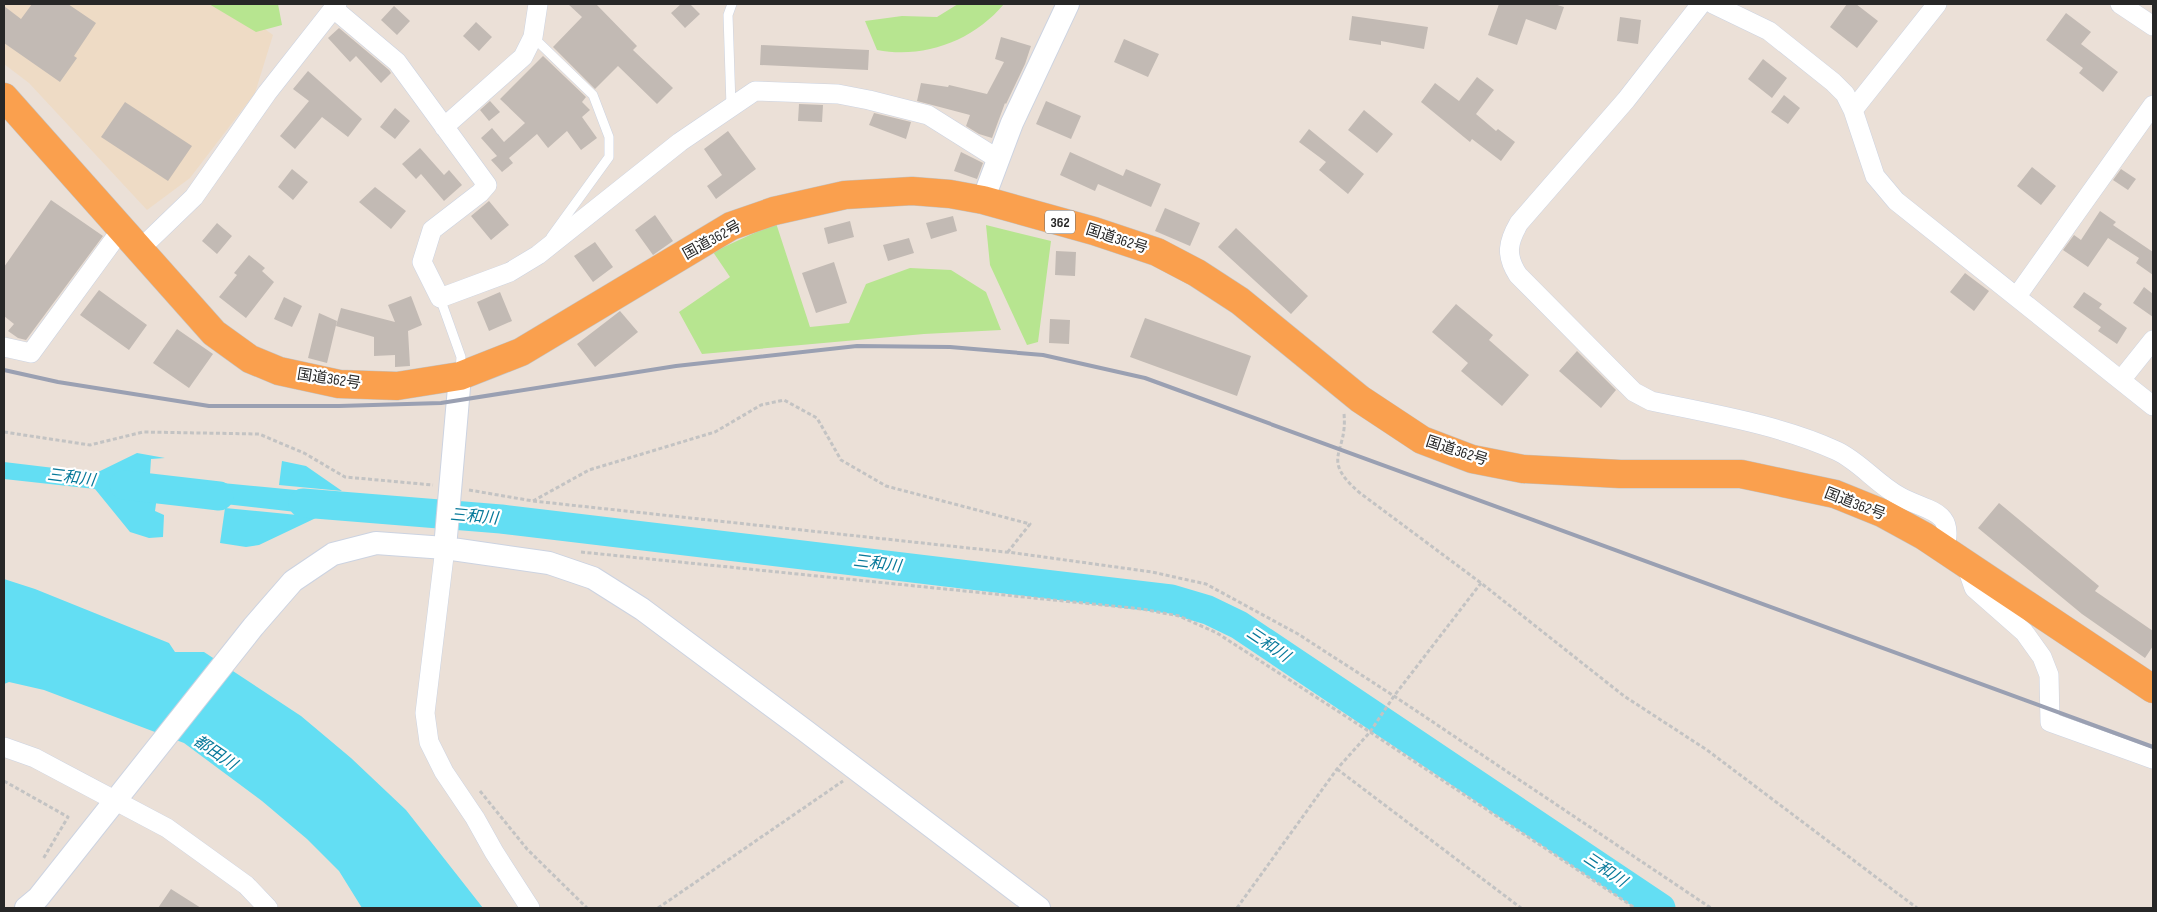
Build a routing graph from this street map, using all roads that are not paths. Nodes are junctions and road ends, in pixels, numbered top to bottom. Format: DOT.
graph roads {
  1 [pos="538,4"];
  2 [pos="732,4"];
  3 [pos="1068,4"];
  4 [pos="1701,4"];
  5 [pos="1713,4"];
  6 [pos="1937,4"];
  7 [pos="2120,4"];
  8 [pos="335,6"];
  9 [pos="2153,26"];
  10 [pos="533,37"];
  11 [pos="4,99"];
  12 [pos="2153,105"];
  13 [pos="731,106"];
  14 [pos="1853,110"];
  15 [pos="444,127"];
  16 [pos="998,159"];
  17 [pos="983,200"];
  18 [pos="121,230"];
  19 [pos="139,250"];
  20 [pos="538,255"];
  21 [pos="2017,296"];
  22 [pos="440,298"];
  23 [pos="2153,340"];
  24 [pos="4,347"];
  25 [pos="460,376"];
  26 [pos="2121,380"];
  27 [pos="2153,406"];
  28 [pos="445,541"];
  29 [pos="1955,557"];
  30 [pos="2153,689"];
  31 [pos="4,747"];
  32 [pos="2153,759"];
  33 [pos="119,797"];
  34 [pos="26,908"];
  35 [pos="268,908"];
  36 [pos="530,908"];
  37 [pos="1039,908"];
  1 -- 10 [label="street"];
  2 -- 13 [label="lane"];
  3 -- 16 [label="street"];
  4 -- 29 [label="street"];
  5 -- 14 [label="street"];
  6 -- 14 [label="street"];
  7 -- 9 [label="street"];
  8 -- 15 [label="street"];
  8 -- 19 [label="street"];
  10 -- 15 [label="street"];
  10 -- 20 [label="lane"];
  11 -- 18 [label="highway, 国道362号 / 362"];
  12 -- 21 [label="street"];
  13 -- 16 [label="street"];
  13 -- 20 [label="street"];
  14 -- 21 [label="street"];
  15 -- 22 [label="street"];
  16 -- 17 [label="street"];
  17 -- 25 [label="highway, 国道362号 / 362"];
  17 -- 29 [label="highway, 国道362号 / 362"];
  18 -- 19 [label="highway, 国道362号 / 362"];
  18 -- 24 [label="street"];
  19 -- 25 [label="highway, 国道362号 / 362"];
  20 -- 22 [label="street"];
  21 -- 26 [label="street"];
  22 -- 25 [label="lane"];
  23 -- 26 [label="street"];
  25 -- 28 [label="street"];
  26 -- 27 [label="street"];
  28 -- 33 [label="street"];
  28 -- 36 [label="street"];
  28 -- 37 [label="street"];
  29 -- 30 [label="highway, 国道362号 / 362"];
  29 -- 32 [label="street"];
  31 -- 33 [label="street"];
  33 -- 34 [label="street"];
  33 -- 35 [label="street"];
}
